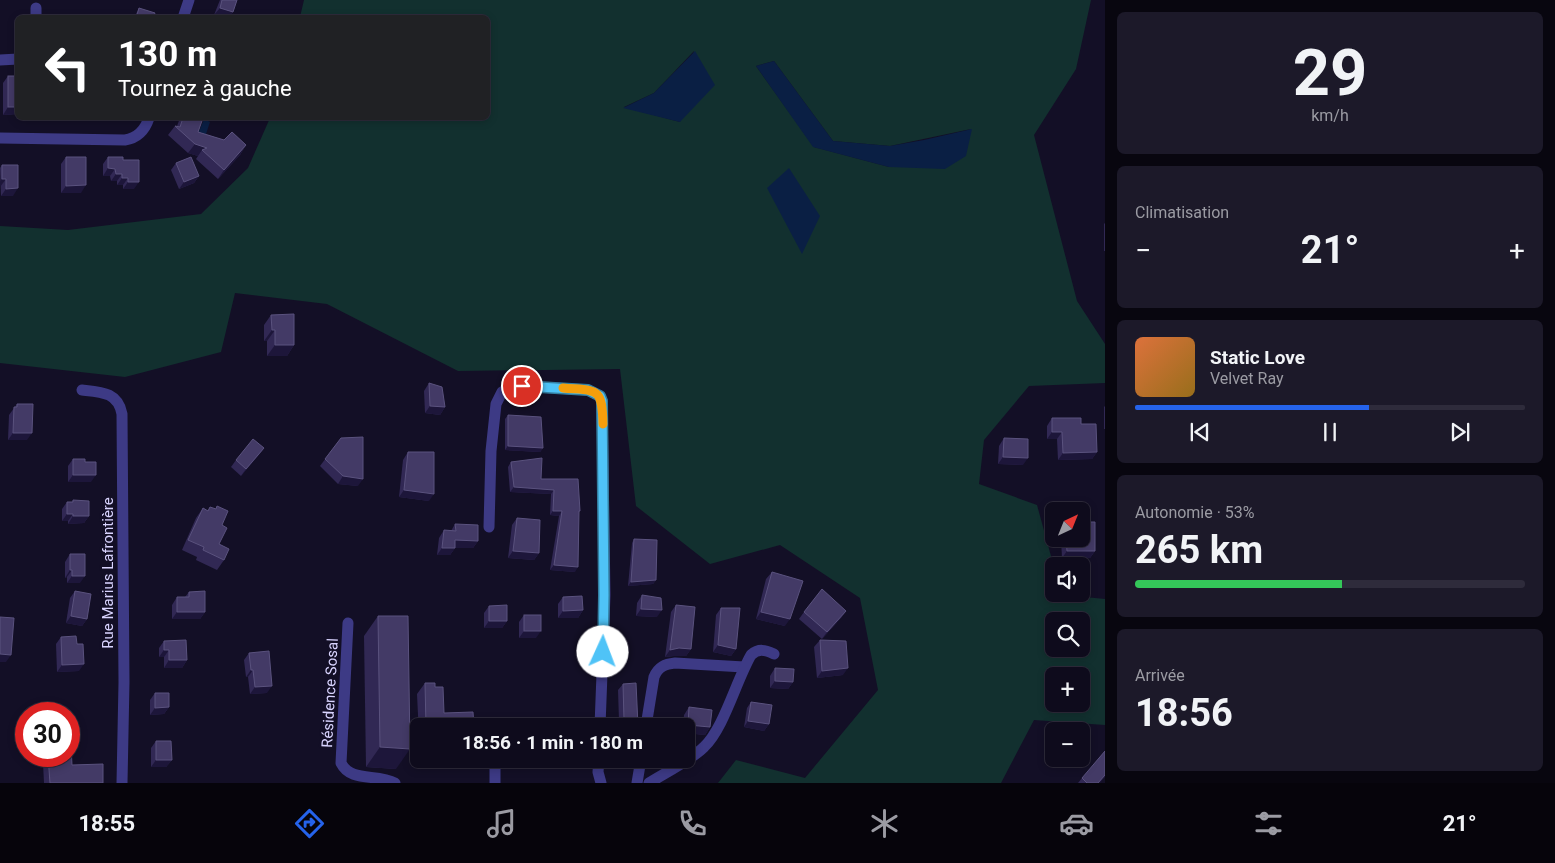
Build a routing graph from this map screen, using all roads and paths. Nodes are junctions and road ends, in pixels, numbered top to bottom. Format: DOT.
graph roads {
  1 [pos="189,0"];
  2 [pos="184,15"];
  3 [pos="15,59"];
  4 [pos="0,60"];
  5 [pos="148,120"];
  6 [pos="0,138"];
  7 [pos="82,390"];
  8 [pos="489,526"];
  9 [pos="348,623"];
  10 [pos="774,654"];
  11 [pos="744,667"];
  12 [pos="600,718"];
  13 [pos="647,718"];
  14 [pos="496,768"];
  15 [pos="598,768"];
  16 [pos="640,768"];
  17 [pos="122,783"];
  18 [pos="395,783"];
  19 [pos="495,783"];
  20 [pos="601,783"];
  21 [pos="637,783"];
  22 [pos="649,783"];
  1 -- 2 [label="street"];
  3 -- 4 [label="street"];
  5 -- 6 [label="street"];
  7 -- 17 [label="street, Rue Marius Lafrontière"];
  8 -- 12 [label="street"];
  9 -- 18 [label="street, Résidence Sosal"];
  10 -- 11 [label="street"];
  11 -- 13 [label="street"];
  11 -- 22 [label="street"];
  14 -- 19 [label="street"];
  15 -- 20 [label="street"];
  16 -- 21 [label="street"];
}
